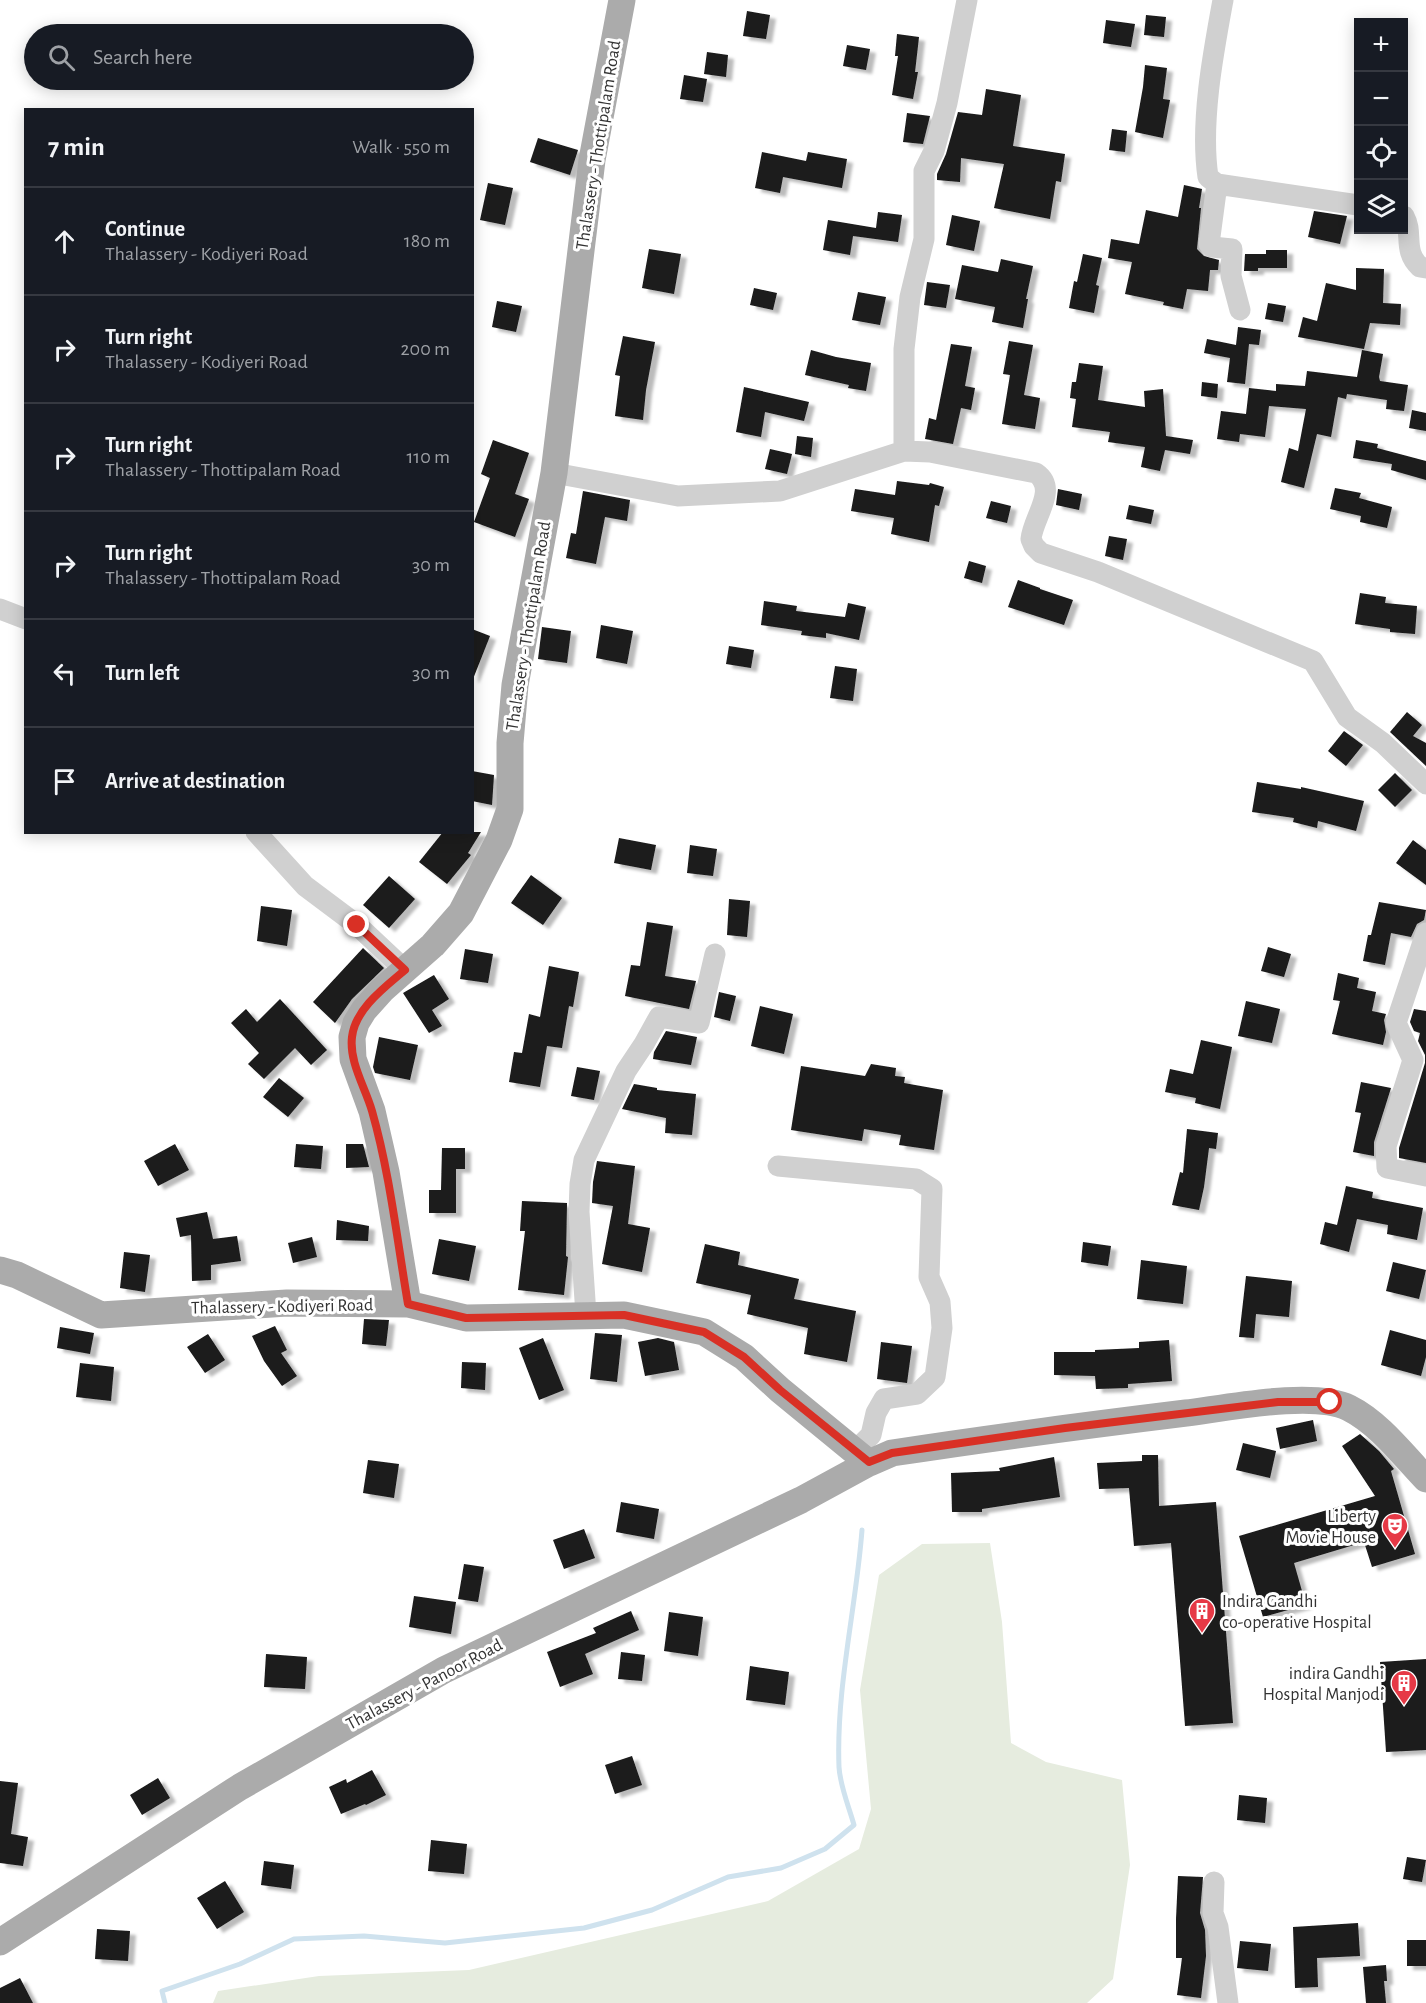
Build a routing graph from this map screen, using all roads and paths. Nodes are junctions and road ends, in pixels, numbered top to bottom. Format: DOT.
graph roads {
  1 [pos="622,0"];
  2 [pos="967,0"];
  3 [pos="1223,0"];
  4 [pos="1217,184"];
  5 [pos="1354,204"];
  6 [pos="1408,234"];
  7 [pos="1426,268"];
  8 [pos="1240,310"];
  9 [pos="904,451"];
  10 [pos="554,473"];
  11 [pos="0,609"];
  12 [pos="24,618"];
  13 [pos="1426,784"];
  14 [pos="258,834"];
  15 [pos="1426,933"];
  16 [pos="715,954"];
  17 [pos="405,970"];
  18 [pos="778,1166"];
  19 [pos="1426,1176"];
  20 [pos="0,1270"];
  21 [pos="408,1304"];
  22 [pos="586,1315"];
  23 [pos="862,1457"];
  24 [pos="1426,1479"];
  25 [pos="1214,1882"];
  26 [pos="0,1942"];
  27 [pos="1228,2003"];
  1 -- 10 [label="main road, Thalassery - Thottipalam Road"];
  2 -- 9 [label="street"];
  3 -- 4 [label="street"];
  4 -- 5 [label="street"];
  4 -- 8 [label="street"];
  6 -- 7 [label="street"];
  9 -- 10 [label="street"];
  9 -- 13 [label="street"];
  10 -- 17 [label="main road, Thalassery - Thottipalam Road"];
  11 -- 12 [label="street"];
  14 -- 17 [label="street"];
  15 -- 19 [label="street"];
  16 -- 22 [label="street"];
  17 -- 21 [label="main road, Thalassery - Thottipalam Road"];
  18 -- 23 [label="street"];
  20 -- 21 [label="main road, Thalassery - Kodiyeri Road"];
  21 -- 22 [label="main road, Thalassery - Kodiyeri Road"];
  22 -- 23 [label="main road, Thalassery - Kodiyeri Road"];
  23 -- 24 [label="main road"];
  23 -- 26 [label="main road, Thalassery - Panoor Road"];
  25 -- 27 [label="street"];
}
